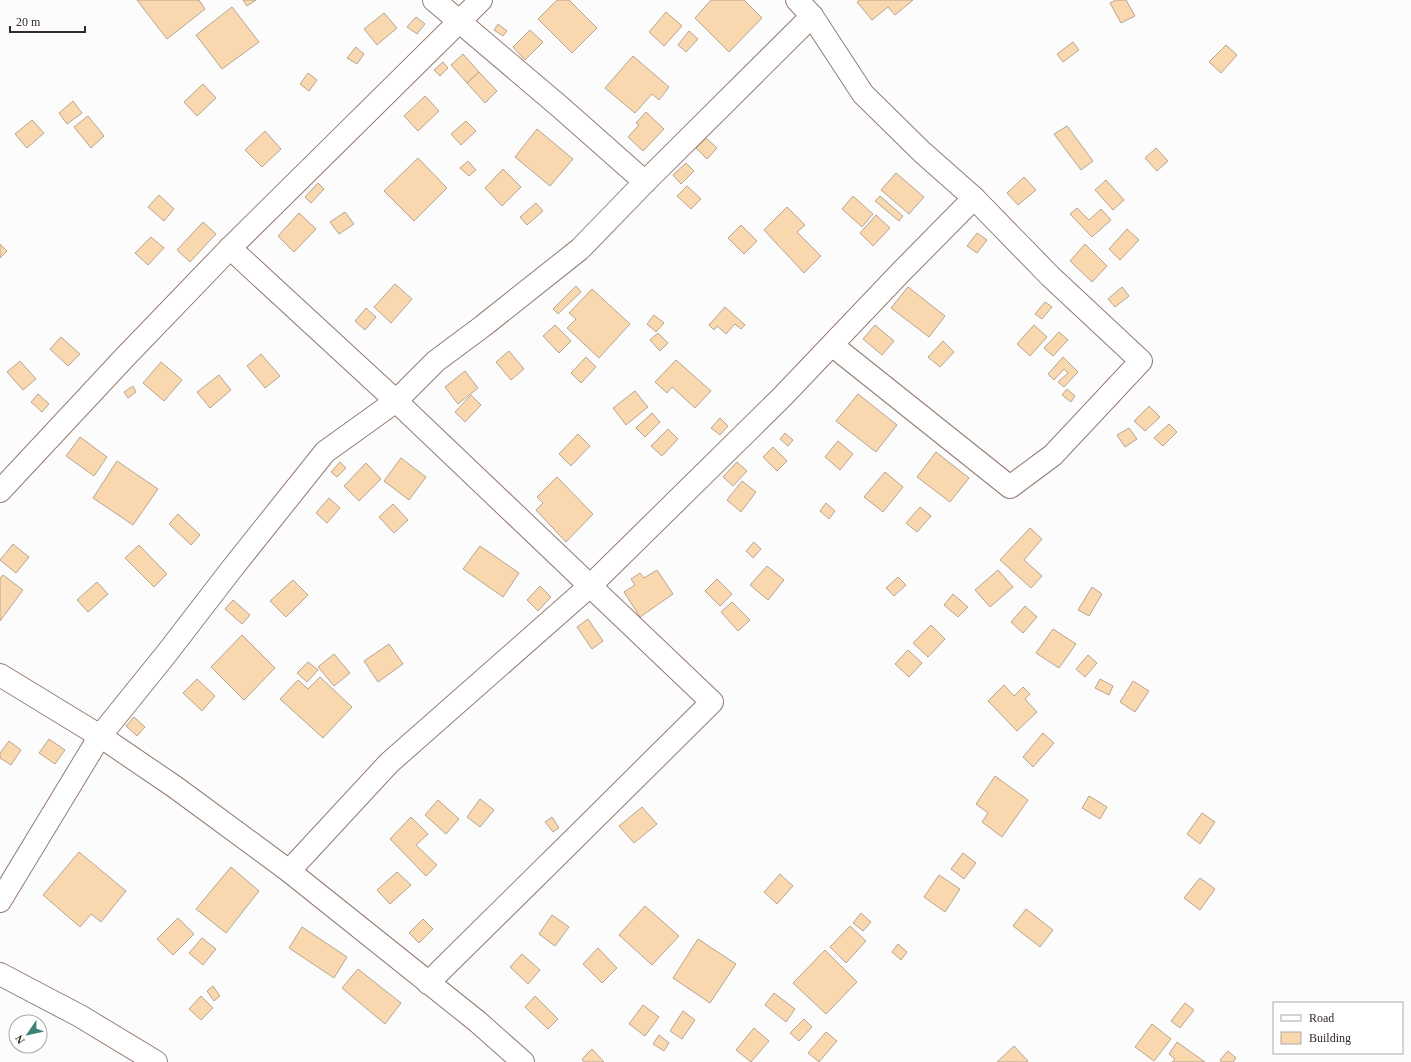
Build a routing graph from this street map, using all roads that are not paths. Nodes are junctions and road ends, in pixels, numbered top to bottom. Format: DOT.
graph roads {
  1 [pos="434,0"];
  2 [pos="480,0"];
  3 [pos="797,0"];
  4 [pos="812,16"];
  5 [pos="460,21"];
  6 [pos="645,182"];
  7 [pos="974,198"];
  8 [pos="230,248"];
  9 [pos="832,345"];
  10 [pos="396,401"];
  11 [pos="0,491"];
  12 [pos="591,585"];
  13 [pos="0,674"];
  14 [pos="100,736"];
  15 [pos="289,871"];
  16 [pos="0,901"];
  17 [pos="0,974"];
  18 [pos="428,983"];
  19 [pos="156,1062"];
  20 [pos="523,1062"];
  1 -- 5 [label="street"];
  2 -- 5 [label="street"];
  3 -- 4 [label="street"];
  4 -- 6 [label="street"];
  4 -- 7 [label="street"];
  5 -- 6 [label="street"];
  5 -- 8 [label="street"];
  6 -- 10 [label="street"];
  7 -- 9 [label="street"];
  7 -- 9 [label="street"];
  8 -- 10 [label="street"];
  8 -- 11 [label="street"];
  9 -- 12 [label="street"];
  10 -- 12 [label="street"];
  10 -- 14 [label="street"];
  12 -- 15 [label="street"];
  12 -- 18 [label="street"];
  13 -- 14 [label="street"];
  14 -- 15 [label="street"];
  14 -- 16 [label="street"];
  15 -- 18 [label="street"];
  17 -- 19 [label="street"];
  18 -- 20 [label="street"];
}
